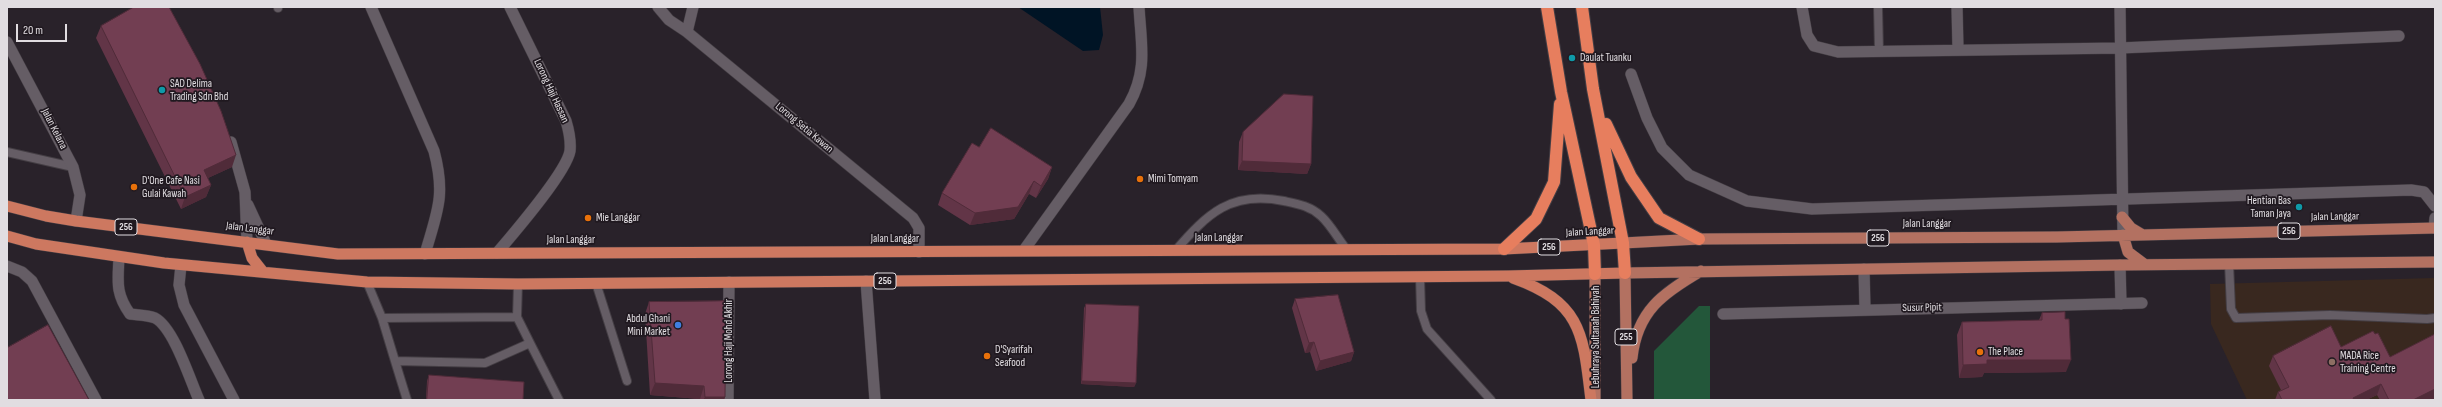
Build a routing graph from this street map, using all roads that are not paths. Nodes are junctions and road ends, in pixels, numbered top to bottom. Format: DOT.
graph roads {
  1 [pos="371,7"];
  2 [pos="510,7"];
  3 [pos="658,7"];
  4 [pos="693,7"];
  5 [pos="1139,7"];
  6 [pos="1548,7"];
  7 [pos="1582,7"];
  8 [pos="1802,7"];
  9 [pos="1878,7"];
  10 [pos="1957,7"];
  11 [pos="2120,7"];
  12 [pos="687,32"];
  13 [pos="2399,36"];
  14 [pos="7,42"];
  15 [pos="2120,48"];
  16 [pos="1958,49"];
  17 [pos="1879,51"];
  18 [pos="1631,74"];
  19 [pos="1593,89"];
  20 [pos="1562,92"];
  21 [pos="227,133"];
  22 [pos="7,152"];
  23 [pos="73,167"];
  24 [pos="246,199"];
  25 [pos="2121,199"];
  26 [pos="7,206"];
  27 [pos="2435,206"];
  28 [pos="2122,217"];
  29 [pos="76,221"];
  30 [pos="2435,225"];
  31 [pos="2144,234"];
  32 [pos="2123,235"];
  33 [pos="7,236"];
  34 [pos="1699,238"];
  35 [pos="247,242"];
  36 [pos="1623,242"];
  37 [pos="266,244"];
  38 [pos="1594,245"];
  39 [pos="1504,249"];
  40 [pos="1024,250"];
  41 [pos="1347,250"];
  42 [pos="1175,251"];
  43 [pos="919,252"];
  44 [pos="497,253"];
  45 [pos="425,254"];
  46 [pos="119,257"];
  47 [pos="2435,262"];
  48 [pos="2120,264"];
  49 [pos="2144,264"];
  50 [pos="2229,264"];
  51 [pos="181,265"];
  52 [pos="7,266"];
  53 [pos="1864,269"];
  54 [pos="1701,270"];
  55 [pos="263,272"];
  56 [pos="1625,273"];
  57 [pos="1595,274"];
  58 [pos="1508,276"];
  59 [pos="1420,277"];
  60 [pos="866,281"];
  61 [pos="367,282"];
  62 [pos="729,282"];
  63 [pos="596,283"];
  64 [pos="518,284"];
  65 [pos="2142,303"];
  66 [pos="2121,304"];
  67 [pos="1865,309"];
  68 [pos="1723,314"];
  69 [pos="517,317"];
  70 [pos="382,318"];
  71 [pos="2435,318"];
  72 [pos="530,343"];
  73 [pos="395,361"];
  74 [pos="626,381"];
  75 [pos="96,400"];
  76 [pos="199,400"];
  77 [pos="234,400"];
  78 [pos="407,400"];
  79 [pos="559,400"];
  80 [pos="728,400"];
  81 [pos="875,400"];
  82 [pos="1491,400"];
  83 [pos="1591,400"];
  84 [pos="1596,400"];
  85 [pos="1628,400"];
  1 -- 45 [label="street"];
  2 -- 44 [label="street, Lorong Haji Hassan"];
  3 -- 12 [label="street, Lorong Setia Kawan"];
  4 -- 12 [label="street"];
  5 -- 40 [label="street"];
  6 -- 20 [label="highway"];
  7 -- 19 [label="highway"];
  8 -- 17 [label="street"];
  9 -- 17 [label="lane"];
  10 -- 16 [label="street"];
  11 -- 15 [label="street"];
  12 -- 43 [label="street, Lorong Setia Kawan"];
  13 -- 15 [label="street"];
  14 -- 23 [label="street, Jalan Kelana"];
  15 -- 16 [label="street"];
  15 -- 25 [label="street"];
  16 -- 17 [label="street"];
  18 -- 25 [label="street"];
  19 -- 34 [label="highway"];
  19 -- 36 [label="highway"];
  20 -- 38 [label="highway"];
  20 -- 39 [label="highway"];
  21 -- 24 [label="street"];
  22 -- 23 [label="lane"];
  23 -- 29 [label="street, Jalan Kelana"];
  24 -- 35 [label="street"];
  24 -- 37 [label="street"];
  25 -- 27 [label="street"];
  25 -- 28 [label="street"];
  26 -- 29 [label="highway, Jalan Langgar / 256"];
  28 -- 31 [label="main road"];
  28 -- 32 [label="street"];
  29 -- 35 [label="highway, Jalan Langgar / 256"];
  30 -- 31 [label="main road, Jalan Langgar / 256"];
  31 -- 32 [label="main road, Jalan Langgar / 256"];
  32 -- 34 [label="main road, Jalan Langgar / 256"];
  32 -- 49 [label="main road"];
  33 -- 46 [label="highway, 256"];
  34 -- 36 [label="main road, Jalan Langgar / 256"];
  35 -- 37 [label="highway, Jalan Langgar / 256"];
  35 -- 55 [label="highway"];
  36 -- 38 [label="highway, Jalan Langgar / 256"];
  36 -- 56 [label="highway, 255"];
  37 -- 45 [label="highway, Jalan Langgar / 256"];
  38 -- 39 [label="highway, Jalan Langgar / 256"];
  38 -- 57 [label="highway"];
  39 -- 41 [label="highway, Jalan Langgar / 256"];
  40 -- 42 [label="highway, Jalan Langgar / 256"];
  40 -- 43 [label="highway, Jalan Langgar / 256"];
  41 -- 42 [label="highway, Jalan Langgar / 256"];
  41 -- 42 [label="lane"];
  43 -- 44 [label="highway, Jalan Langgar / 256"];
  44 -- 45 [label="highway, Jalan Langgar / 256"];
  46 -- 51 [label="highway, 256"];
  46 -- 76 [label="street"];
  47 -- 50 [label="main road, 256"];
  48 -- 49 [label="main road, 256"];
  48 -- 53 [label="main road, 256"];
  48 -- 66 [label="street"];
  49 -- 50 [label="main road, 256"];
  50 -- 71 [label="lane"];
  51 -- 55 [label="highway, 256"];
  51 -- 77 [label="street"];
  52 -- 75 [label="street"];
  53 -- 54 [label="main road, 256"];
  53 -- 67 [label="street"];
  54 -- 56 [label="main road, 256"];
  54 -- 85 [label="main road"];
  55 -- 61 [label="highway, 256"];
  56 -- 57 [label="highway, 256"];
  56 -- 85 [label="main road, 255"];
  57 -- 58 [label="highway, 256"];
  57 -- 84 [label="main road, Lebuhraya Sultanah Bahiyah"];
  58 -- 59 [label="highway, 256"];
  58 -- 83 [label="highway"];
  59 -- 60 [label="highway, 256"];
  59 -- 82 [label="lane"];
  60 -- 62 [label="highway, 256"];
  60 -- 81 [label="street"];
  61 -- 64 [label="highway, 256"];
  61 -- 70 [label="lane"];
  62 -- 63 [label="highway, 256"];
  62 -- 80 [label="street, Lorong Haji Mohd Akhir"];
  63 -- 64 [label="highway, 256"];
  63 -- 74 [label="lane"];
  64 -- 69 [label="lane"];
  65 -- 66 [label="street, Susur Pipit"];
  66 -- 67 [label="street, Susur Pipit"];
  67 -- 68 [label="street, Susur Pipit"];
  69 -- 70 [label="lane"];
  69 -- 72 [label="lane"];
  70 -- 73 [label="lane"];
  72 -- 73 [label="lane"];
  72 -- 79 [label="lane"];
  73 -- 78 [label="lane"];
}
